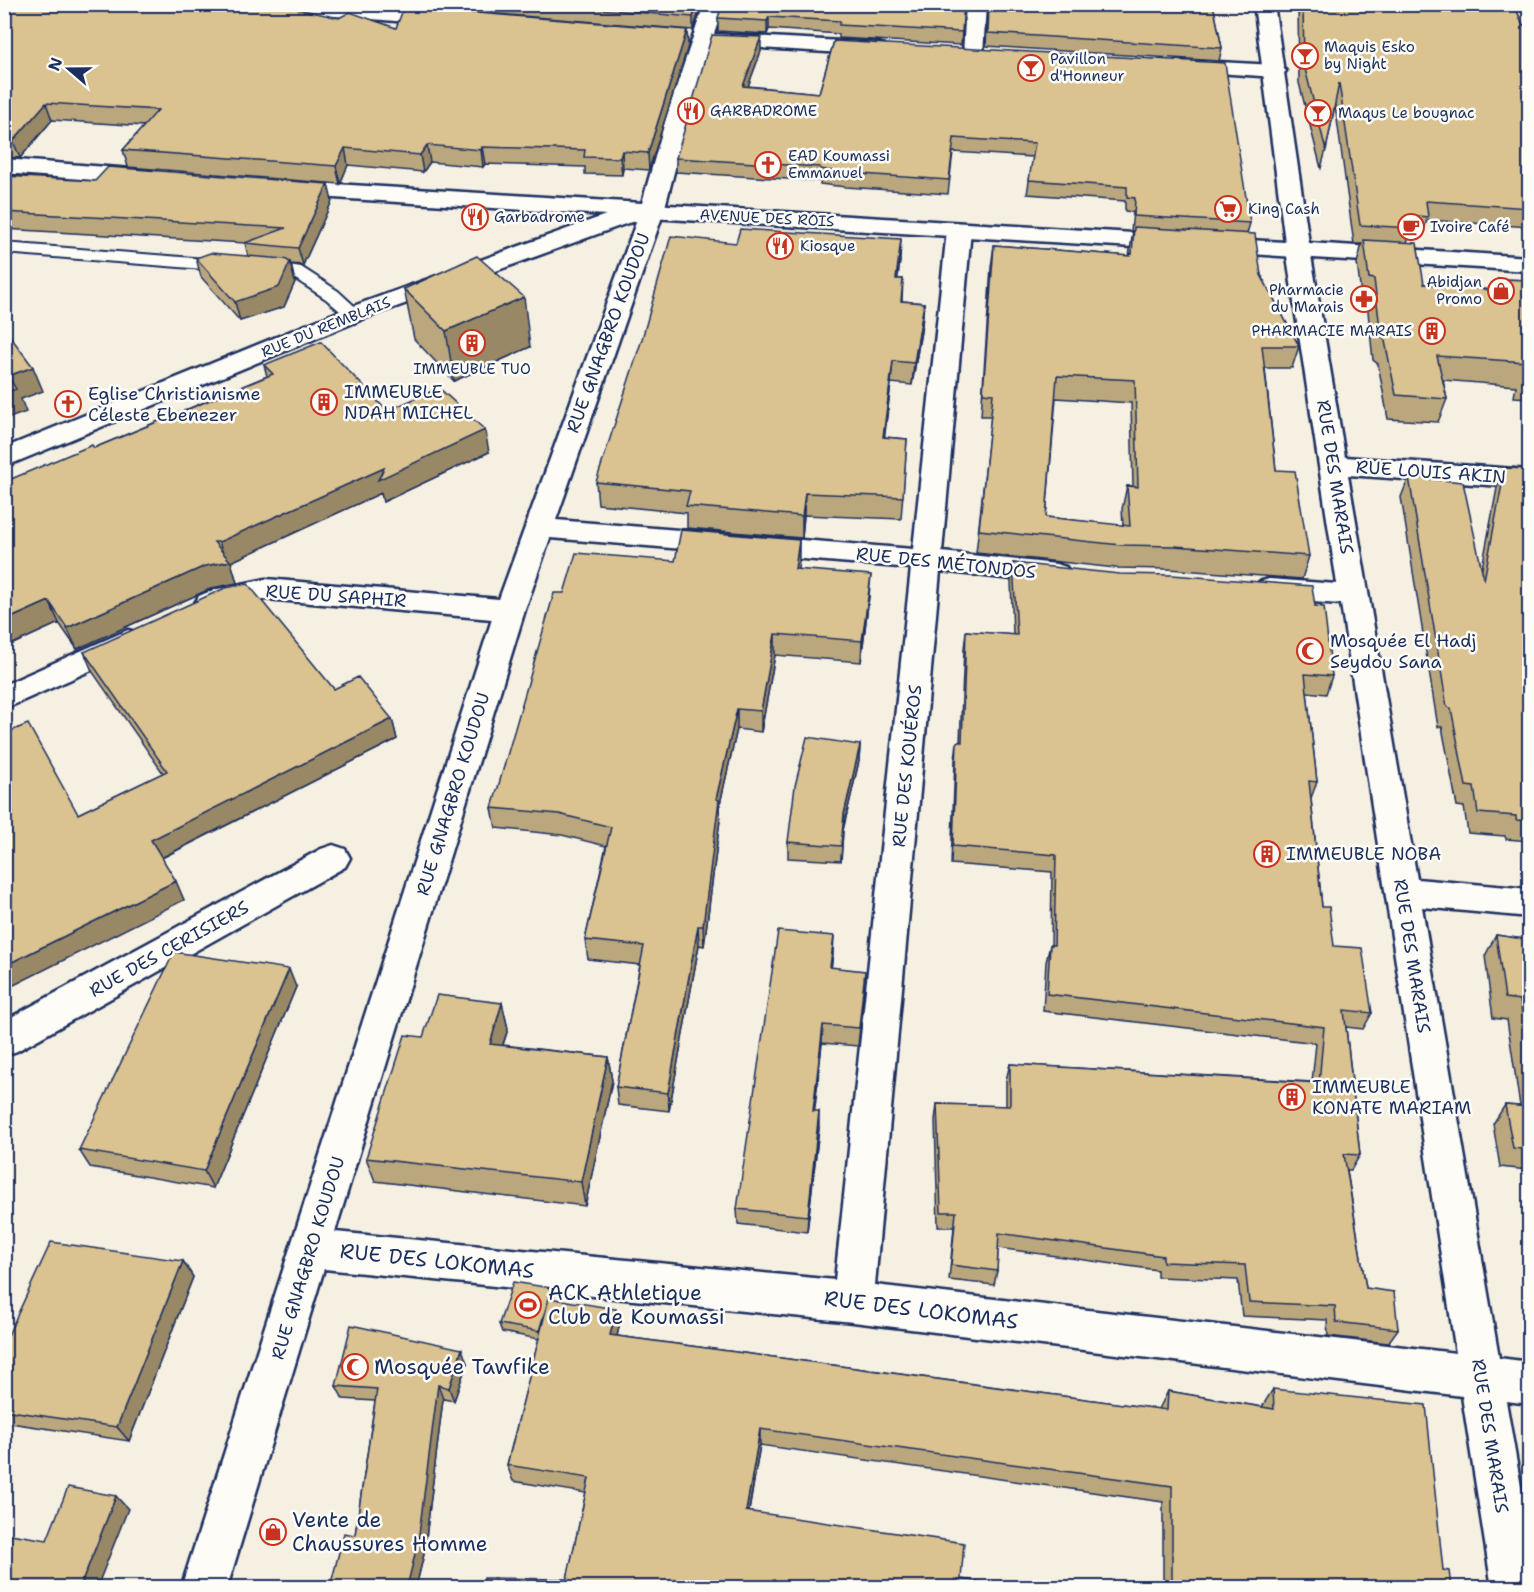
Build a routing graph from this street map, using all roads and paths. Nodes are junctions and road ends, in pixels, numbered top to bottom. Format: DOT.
graph roads {
  1 [pos="262,4"];
  2 [pos="714,4"];
  3 [pos="976,4"];
  4 [pos="1264,4"];
  5 [pos="334,7"];
  6 [pos="443,12"];
  7 [pos="462,20"];
  8 [pos="691,38"];
  9 [pos="902,51"];
  10 [pos="949,53"];
  11 [pos="973,55"];
  12 [pos="996,56"];
  13 [pos="1159,65"];
  14 [pos="1275,72"];
  15 [pos="4,166"];
  16 [pos="171,179"];
  17 [pos="263,186"];
  18 [pos="652,211"];
  19 [pos="959,230"];
  20 [pos="4,248"];
  21 [pos="1298,250"];
  22 [pos="1530,264"];
  23 [pos="354,314"];
  24 [pos="4,458"];
  25 [pos="1333,465"];
  26 [pos="1530,479"];
  27 [pos="538,528"];
  28 [pos="928,560"];
  29 [pos="1080,576"];
  30 [pos="1238,586"];
  31 [pos="1354,596"];
  32 [pos="510,610"];
  33 [pos="182,616"];
  34 [pos="151,631"];
  35 [pos="4,698"];
  36 [pos="333,858"];
  37 [pos="1402,891"];
  38 [pos="1530,903"];
  39 [pos="4,1040"];
  40 [pos="310,1249"];
  41 [pos="853,1302"];
  42 [pos="1481,1378"];
  43 [pos="1530,1383"];
  44 [pos="204,1587"];
  45 [pos="1515,1587"];
  1 -- 5 [label="street"];
  2 -- 8 [label="street, RUE GNAGBRO KOUDOU"];
  3 -- 11 [label="street"];
  4 -- 14 [label="street, RUE DES MARAIS"];
  5 -- 6 [label="street"];
  6 -- 7 [label="street"];
  8 -- 9 [label="street"];
  8 -- 18 [label="street, RUE GNAGBRO KOUDOU"];
  10 -- 11 [label="street"];
  11 -- 12 [label="street"];
  13 -- 14 [label="street"];
  14 -- 21 [label="street, RUE DES MARAIS"];
  15 -- 16 [label="street"];
  17 -- 18 [label="street, AVENUE DES ROIS"];
  18 -- 19 [label="street, AVENUE DES ROIS"];
  18 -- 23 [label="street, RUE DU REMBLAIS"];
  18 -- 27 [label="street, RUE GNAGBRO KOUDOU"];
  19 -- 21 [label="street, AVENUE DES ROIS"];
  19 -- 28 [label="street, RUE DES KOUÉROS"];
  20 -- 23 [label="lane"];
  21 -- 22 [label="street, AVENUE DES ROIS"];
  21 -- 25 [label="street, RUE DES MARAIS"];
  23 -- 24 [label="street, RUE DU REMBLAIS"];
  25 -- 26 [label="street, RUE LOUIS AKIN"];
  25 -- 31 [label="street, RUE DES MARAIS"];
  27 -- 28 [label="street, RUE DES MÉTONDOS"];
  27 -- 32 [label="street, RUE GNAGBRO KOUDOU"];
  28 -- 29 [label="street, RUE DES MÉTONDOS"];
  28 -- 41 [label="street, RUE DES KOUÉROS"];
  30 -- 31 [label="street"];
  31 -- 37 [label="street, RUE DES MARAIS"];
  32 -- 33 [label="street, RUE DU SAPHIR"];
  32 -- 40 [label="street, RUE GNAGBRO KOUDOU"];
  34 -- 35 [label="street"];
  36 -- 39 [label="street, RUE DES CERISIERS"];
  37 -- 38 [label="street"];
  37 -- 42 [label="street, RUE DES MARAIS"];
  40 -- 41 [label="street, RUE DES LOKOMAS"];
  40 -- 44 [label="street, RUE GNAGBRO KOUDOU"];
  41 -- 42 [label="street, RUE DES LOKOMAS"];
  42 -- 43 [label="street, RUE DES LOKOMAS"];
  42 -- 45 [label="street, RUE DES MARAIS"];
}
